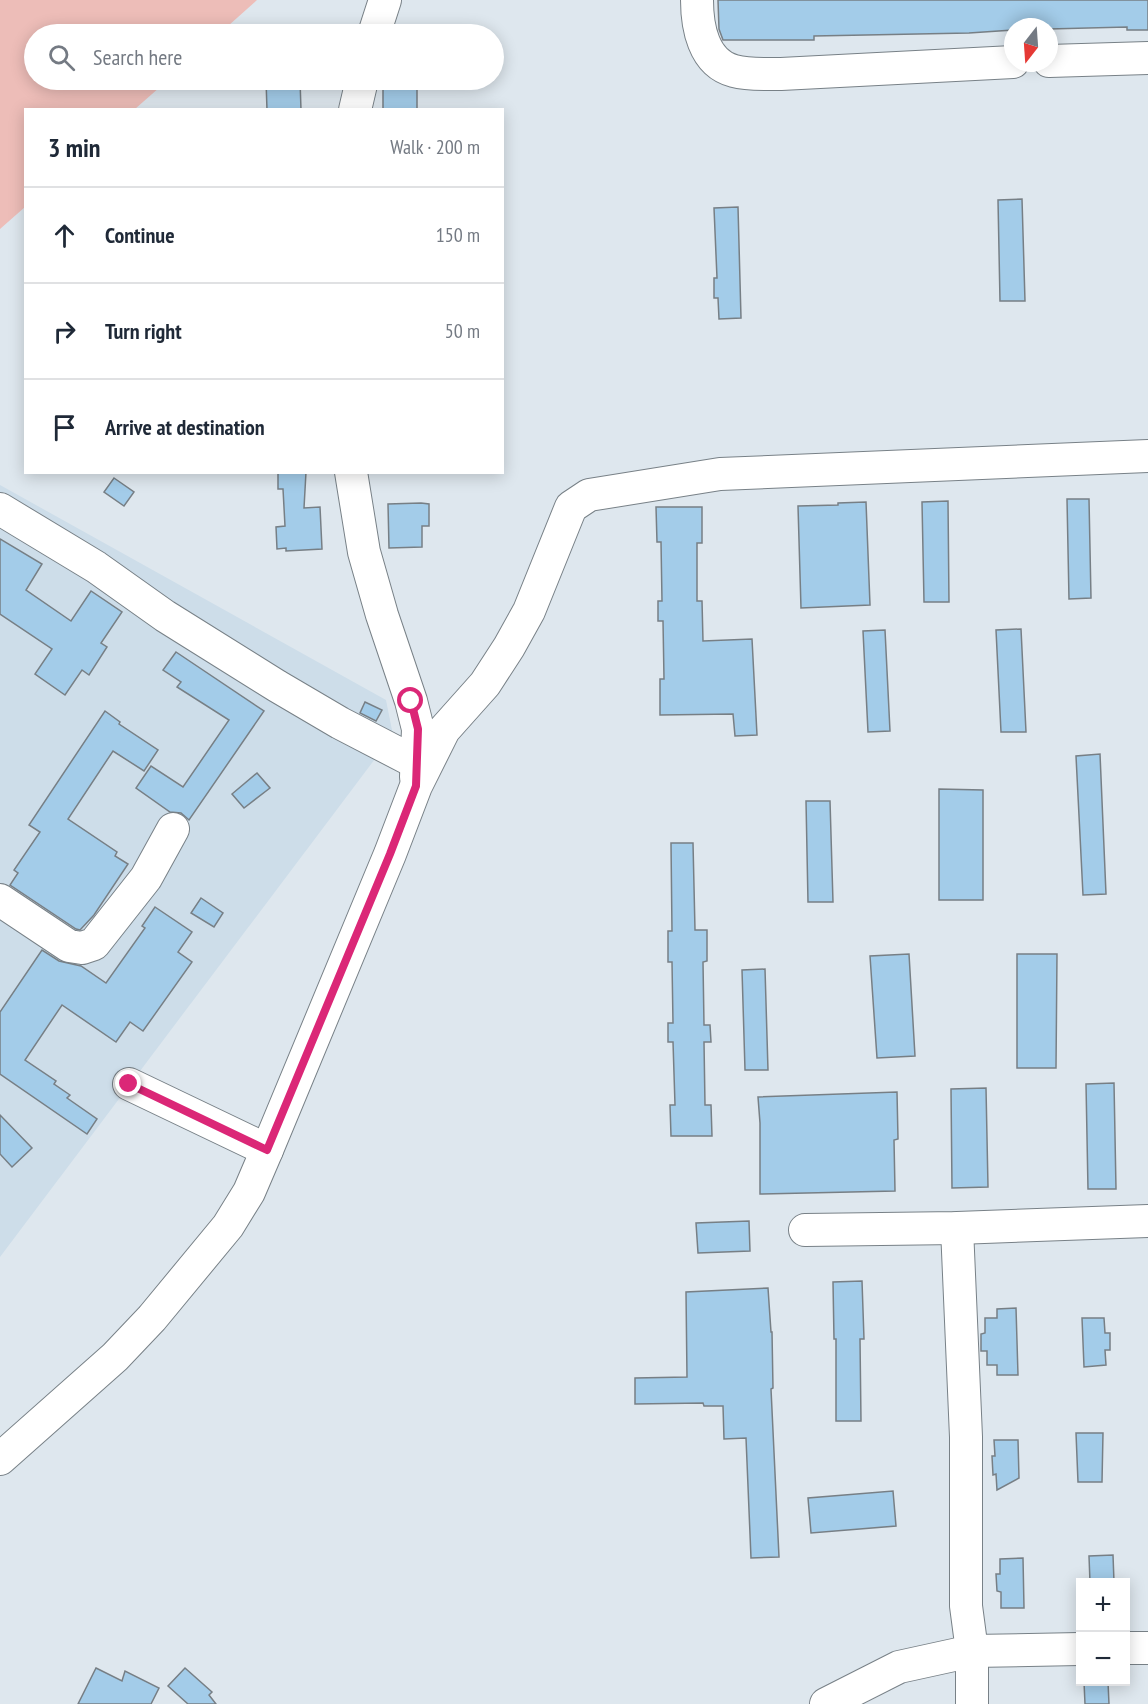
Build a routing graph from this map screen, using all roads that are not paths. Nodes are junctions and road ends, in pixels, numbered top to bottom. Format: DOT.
graph roads {
  1 [pos="385,0"];
  2 [pos="697,0"];
  3 [pos="378,24"];
  4 [pos="1148,58"];
  5 [pos="1058,61"];
  6 [pos="1004,62"];
  7 [pos="360,90"];
  8 [pos="356,108"];
  9 [pos="1148,456"];
  10 [pos="351,474"];
  11 [pos="0,508"];
  12 [pos="416,775"];
  13 [pos="173,828"];
  14 [pos="0,900"];
  15 [pos="129,1084"];
  16 [pos="267,1150"];
  17 [pos="1148,1221"];
  18 [pos="957,1228"];
  19 [pos="805,1230"];
  20 [pos="0,1459"];
  21 [pos="1130,1648"];
  22 [pos="1148,1648"];
  23 [pos="1076,1649"];
  24 [pos="972,1651"];
  25 [pos="972,1693"];
  26 [pos="826,1704"];
  27 [pos="950,1704"];
  1 -- 3 [label="lane"];
  2 -- 6 [label="lane"];
  4 -- 5 [label="lane"];
  7 -- 8 [label="lane"];
  9 -- 12 [label="lane"];
  10 -- 12 [label="lane"];
  11 -- 12 [label="lane"];
  12 -- 16 [label="lane"];
  13 -- 14 [label="lane"];
  15 -- 16 [label="lane"];
  16 -- 20 [label="lane"];
  17 -- 18 [label="lane"];
  18 -- 19 [label="lane"];
  18 -- 24 [label="lane"];
  21 -- 22 [label="lane"];
  23 -- 24 [label="lane"];
  24 -- 25 [label="lane"];
  24 -- 26 [label="lane"];
  25 -- 27 [label="lane"];
}
